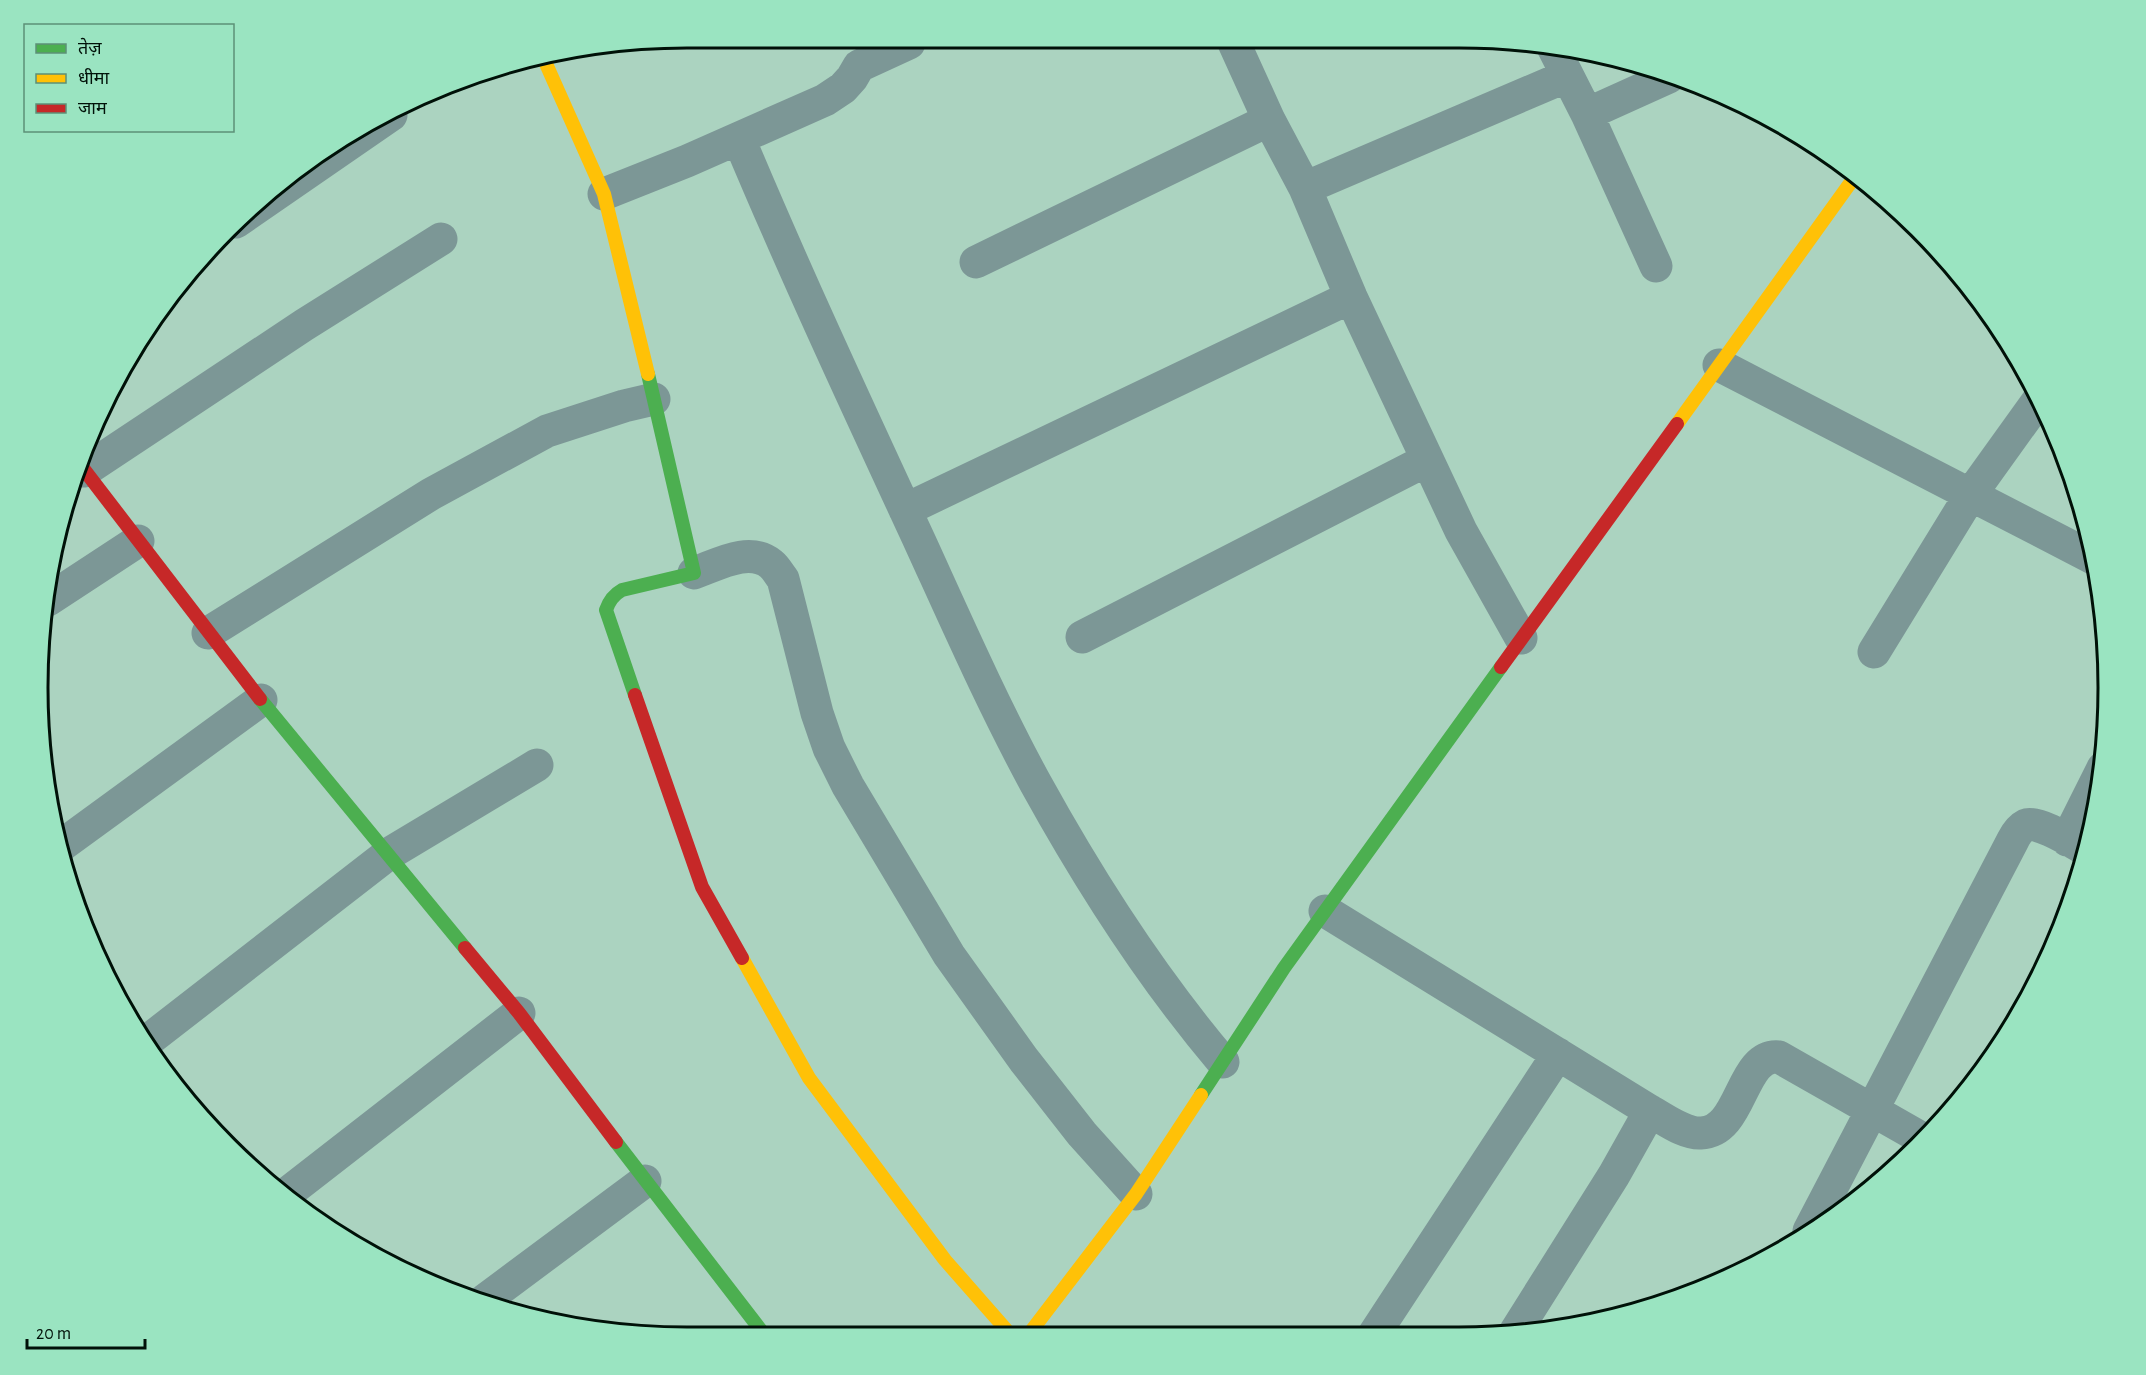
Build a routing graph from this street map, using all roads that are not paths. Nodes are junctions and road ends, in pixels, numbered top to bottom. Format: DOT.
graph roads {
  1 [pos="884,48"];
  2 [pos="1236,48"];
  3 [pos="853,54"];
  4 [pos="1557,56"];
  5 [pos="546,64"];
  6 [pos="1567,75"];
  7 [pos="1660,81"];
  8 [pos="1587,114"];
  9 [pos="1269,120"];
  10 [pos="739,139"];
  11 [pos="1851,182"];
  12 [pos="1305,188"];
  13 [pos="604,194"];
  14 [pos="441,239"];
  15 [pos="976,262"];
  16 [pos="1656,266"];
  17 [pos="1352,297"];
  18 [pos="1719,365"];
  19 [pos="654,399"];
  20 [pos="2033,408"];
  21 [pos="1427,460"];
  22 [pos="90,462"];
  23 [pos="86,472"];
  24 [pos="1971,494"];
  25 [pos="905,510"];
  26 [pos="138,541"];
  27 [pos="2084,553"];
  28 [pos="694,573"];
  29 [pos="54,596"];
  30 [pos="208,633"];
  31 [pos="1082,637"];
  32 [pos="1521,638"];
  33 [pos="1874,652"];
  34 [pos="261,700"];
  35 [pos="537,765"];
  36 [pos="2083,824"];
  37 [pos="67,841"];
  38 [pos="2076,844"];
  39 [pos="387,855"];
  40 [pos="1325,911"];
  41 [pos="519,1013"];
  42 [pos="152,1037"];
  43 [pos="1558,1054"];
  44 [pos="1223,1062"];
  45 [pos="1872,1110"];
  46 [pos="1650,1111"];
  47 [pos="1916,1135"];
  48 [pos="645,1181"];
  49 [pos="292,1190"];
  50 [pos="1136,1194"];
  51 [pos="1816,1218"];
  52 [pos="491,1296"];
  53 [pos="1520,1324"];
  54 [pos="759,1327"];
  55 [pos="1005,1327"];
  56 [pos="1034,1327"];
  57 [pos="1379,1327"];
  1 -- 3 [label="street"];
  2 -- 9 [label="street"];
  3 -- 10 [label="street"];
  4 -- 6 [label="street"];
  5 -- 13 [label="street"];
  6 -- 8 [label="street"];
  6 -- 12 [label="street"];
  7 -- 8 [label="street"];
  8 -- 16 [label="street"];
  9 -- 12 [label="street"];
  9 -- 15 [label="street"];
  10 -- 13 [label="street"];
  10 -- 25 [label="street"];
  11 -- 18 [label="street"];
  12 -- 17 [label="street"];
  13 -- 19 [label="street"];
  14 -- 22 [label="street"];
  17 -- 21 [label="street"];
  17 -- 25 [label="street"];
  18 -- 24 [label="street"];
  18 -- 32 [label="street"];
  19 -- 28 [label="street"];
  19 -- 30 [label="street"];
  20 -- 24 [label="street"];
  21 -- 31 [label="street"];
  21 -- 32 [label="street"];
  23 -- 26 [label="street"];
  24 -- 27 [label="street"];
  24 -- 33 [label="street"];
  25 -- 44 [label="street"];
  26 -- 29 [label="street"];
  26 -- 30 [label="street"];
  28 -- 50 [label="street"];
  28 -- 55 [label="street"];
  30 -- 34 [label="street"];
  32 -- 40 [label="street"];
  34 -- 37 [label="street"];
  34 -- 39 [label="street"];
  35 -- 39 [label="street"];
  36 -- 38 [label="street"];
  38 -- 45 [label="street"];
  39 -- 41 [label="street"];
  39 -- 42 [label="street"];
  40 -- 43 [label="street"];
  40 -- 44 [label="street"];
  41 -- 48 [label="street"];
  41 -- 49 [label="street"];
  43 -- 46 [label="street"];
  43 -- 57 [label="street"];
  44 -- 50 [label="street"];
  45 -- 46 [label="street"];
  45 -- 47 [label="street"];
  45 -- 51 [label="street"];
  46 -- 53 [label="street"];
  48 -- 52 [label="street"];
  48 -- 54 [label="street"];
  50 -- 56 [label="street"];
}
